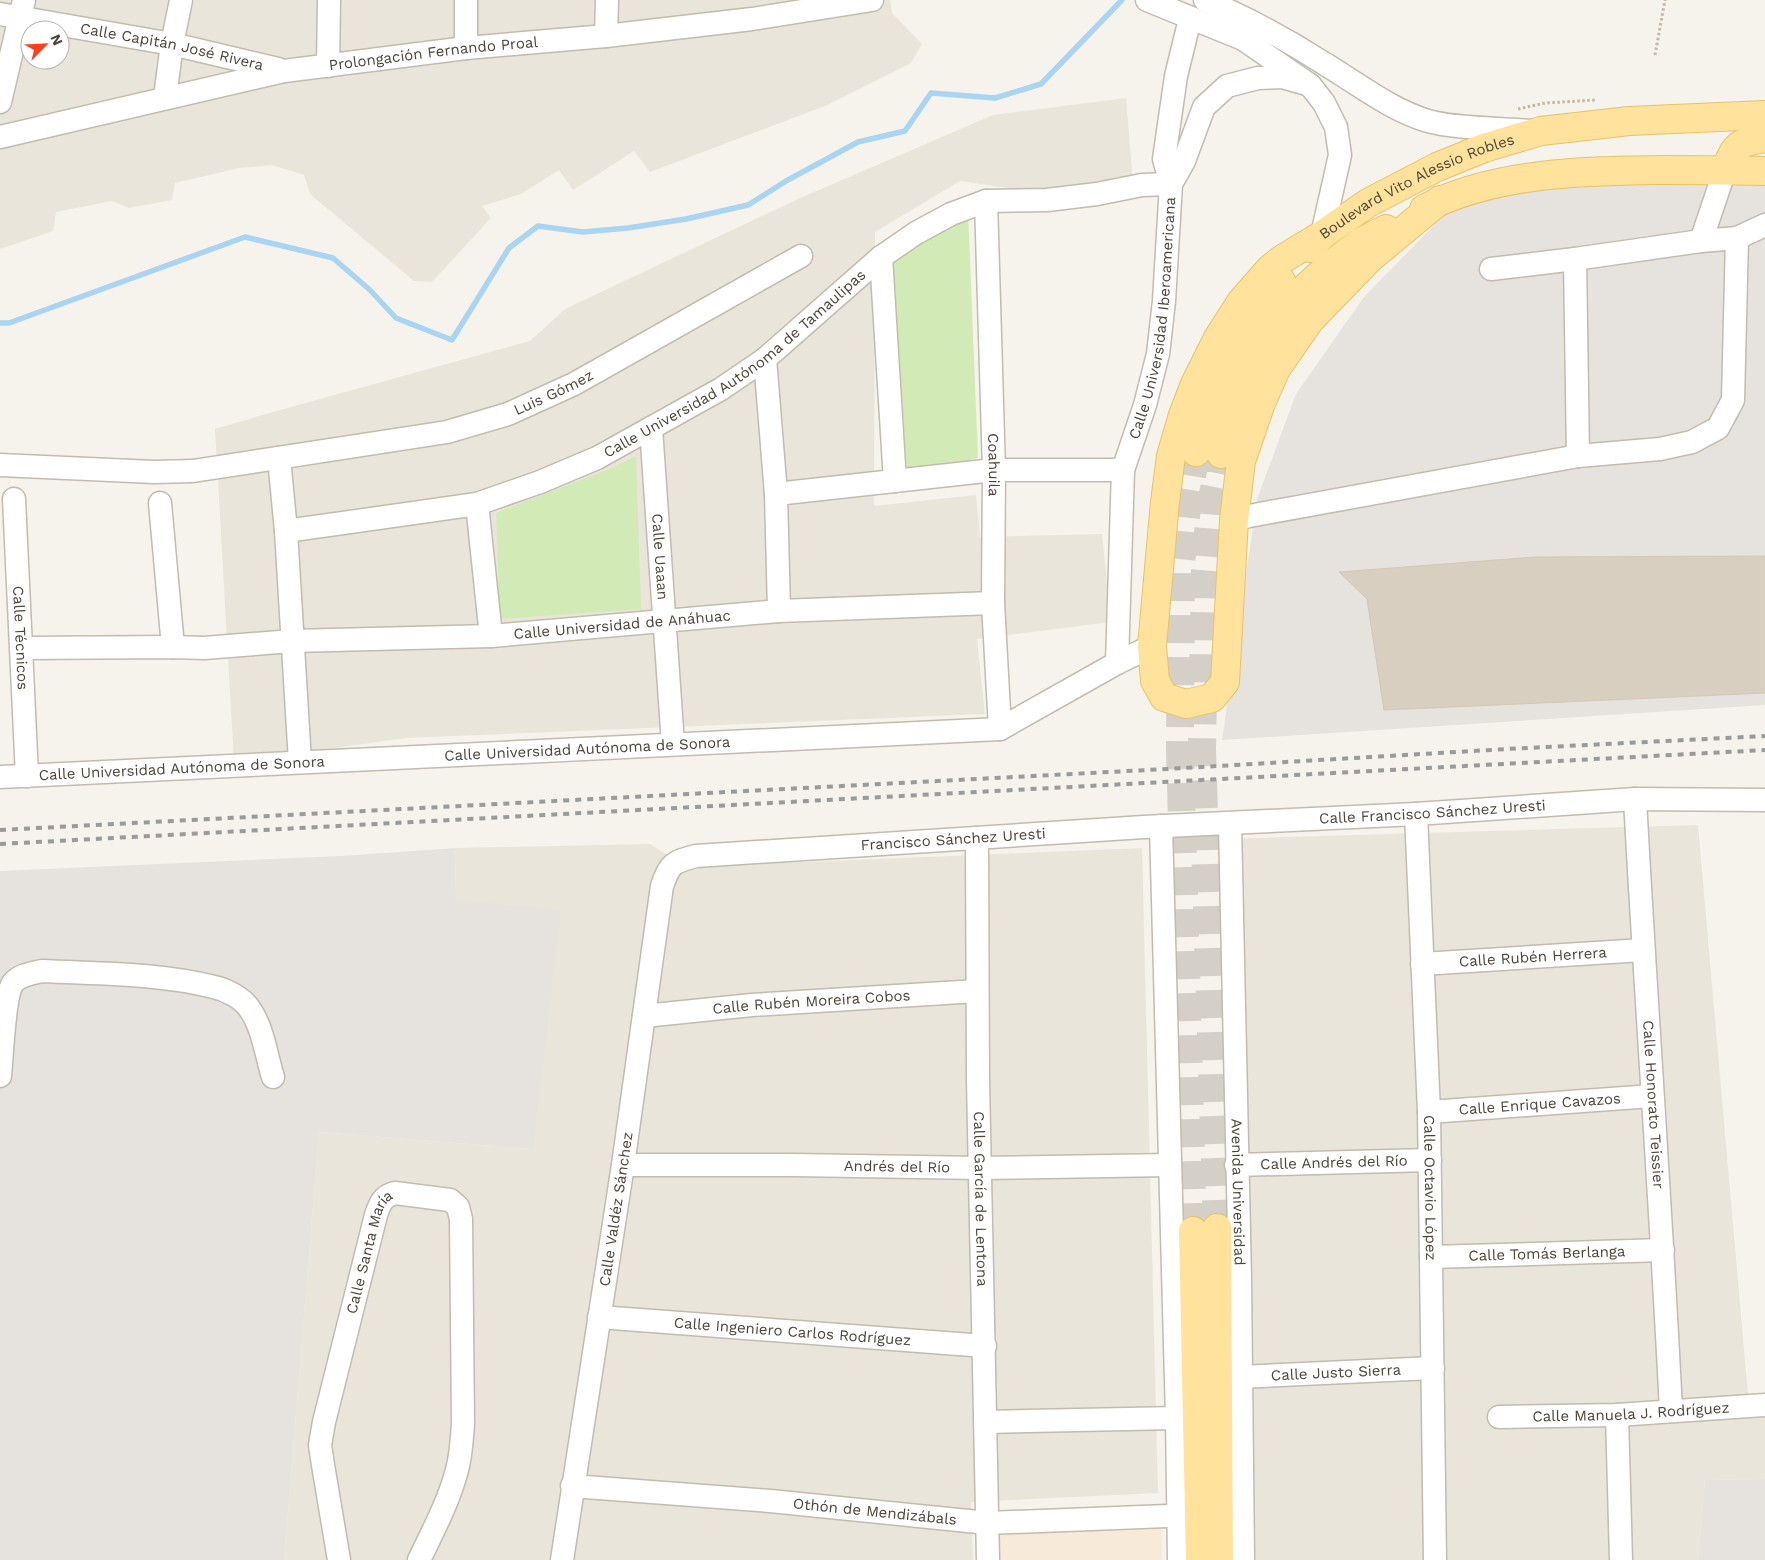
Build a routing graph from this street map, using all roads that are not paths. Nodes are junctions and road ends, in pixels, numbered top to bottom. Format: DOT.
graph roads {
  1 [pos="181,0"];
  2 [pos="329,0"];
  3 [pos="466,0"];
  4 [pos="606,0"];
  5 [pos="872,0"];
  6 [pos="1205,0"];
  7 [pos="1155,3"];
  8 [pos="753,9"];
  9 [pos="15,10"];
  10 [pos="1190,18"];
  11 [pos="606,36"];
  12 [pos="172,44"];
  13 [pos="466,48"];
  14 [pos="328,66"];
  15 [pos="284,71"];
  16 [pos="1310,85"];
  17 [pos="165,97"];
  18 [pos="0,102"];
  19 [pos="1765,115"];
  20 [pos="1541,131"];
  21 [pos="0,137"];
  22 [pos="1765,138"];
  23 [pos="1725,170"];
  24 [pos="1765,171"];
  25 [pos="1171,184"];
  26 [pos="1440,200"];
  27 [pos="986,201"];
  28 [pos="1765,225"];
  29 [pos="1322,235"];
  30 [pos="1738,238"];
  31 [pos="1700,240"];
  32 [pos="801,256"];
  33 [pos="881,257"];
  34 [pos="1576,259"];
  35 [pos="1491,269"];
  36 [pos="765,359"];
  37 [pos="651,428"];
  38 [pos="1578,456"];
  39 [pos="279,458"];
  40 [pos="0,465"];
  41 [pos="994,470"];
  42 [pos="1123,470"];
  43 [pos="895,481"];
  44 [pos="776,494"];
  45 [pos="14,500"];
  46 [pos="160,503"];
  47 [pos="477,504"];
  48 [pos="1234,520"];
  49 [pos="286,531"];
  50 [pos="993,603"];
  51 [pos="779,612"];
  52 [pos="665,622"];
  53 [pos="491,636"];
  54 [pos="292,641"];
  55 [pos="1152,646"];
  56 [pos="173,647"];
  57 [pos="22,648"];
  58 [pos="1117,663"];
  59 [pos="1000,729"];
  60 [pos="673,744"];
  61 [pos="300,762"];
  62 [pos="26,776"];
  63 [pos="0,777"];
  64 [pos="1635,799"];
  65 [pos="1765,800"];
  66 [pos="1416,814"];
  67 [pos="1230,824"];
  68 [pos="1161,826"];
  69 [pos="977,838"];
  70 [pos="676,861"];
  71 [pos="1643,950"];
  72 [pos="1422,964"];
  73 [pos="977,991"];
  74 [pos="4,995"];
  75 [pos="644,1016"];
  76 [pos="0,1076"];
  77 [pos="273,1078"];
  78 [pos="1652,1096"];
  79 [pos="1429,1112"];
  80 [pos="1430,1160"];
  81 [pos="623,1164"];
  82 [pos="1170,1165"];
  83 [pos="1236,1165"];
  84 [pos="980,1168"];
  85 [pos="1663,1250"];
  86 [pos="1431,1256"];
  87 [pos="599,1317"];
  88 [pos="985,1346"];
  89 [pos="1433,1368"];
  90 [pos="1240,1377"];
  91 [pos="1765,1405"];
  92 [pos="1671,1411"];
  93 [pos="1617,1415"];
  94 [pos="1498,1417"];
  95 [pos="1177,1418"];
  96 [pos="986,1422"];
  97 [pos="572,1486"];
  98 [pos="1189,1515"];
  99 [pos="988,1523"];
  100 [pos="339,1560"];
  101 [pos="419,1560"];
  102 [pos="562,1560"];
  103 [pos="988,1560"];
  104 [pos="1179,1560"];
  105 [pos="1200,1560"];
  106 [pos="1219,1560"];
  107 [pos="1243,1560"];
  108 [pos="1435,1560"];
  109 [pos="1621,1560"];
  1 -- 12 [label="street"];
  2 -- 14 [label="street"];
  3 -- 13 [label="street"];
  4 -- 11 [label="street"];
  5 -- 8 [label="street, Prolongación Fernando Proal"];
  6 -- 20 [label="street"];
  7 -- 10 [label="street"];
  8 -- 11 [label="street, Prolongación Fernando Proal"];
  9 -- 12 [label="street, Calle Capitán José Rivera"];
  9 -- 18 [label="street"];
  10 -- 16 [label="street"];
  10 -- 25 [label="street"];
  11 -- 13 [label="street, Prolongación Fernando Proal"];
  12 -- 15 [label="street, Calle Capitán José Rivera"];
  12 -- 17 [label="street"];
  13 -- 14 [label="street, Prolongación Fernando Proal"];
  14 -- 15 [label="street, Prolongación Fernando Proal"];
  15 -- 17 [label="street, Prolongación Fernando Proal"];
  16 -- 25 [label="street, Calle Universidad Iberoamericana"];
  16 -- 29 [label="street"];
  17 -- 21 [label="street, Prolongación Fernando Proal"];
  19 -- 20 [label="main road, Boulevard Vito Alessio Robles"];
  20 -- 29 [label="main road, Boulevard Vito Alessio Robles"];
  22 -- 23 [label="main road"];
  23 -- 24 [label="main road, Boulevard Vito Alessio Robles"];
  23 -- 26 [label="main road, Boulevard Vito Alessio Robles"];
  23 -- 31 [label="street"];
  25 -- 27 [label="street, Calle Universidad Autónoma de Tamaulipas"];
  25 -- 42 [label="street, Calle Universidad Iberoamericana"];
  26 -- 29 [label="main road, Boulevard Vito Alessio Robles"];
  26 -- 48 [label="main road"];
  27 -- 33 [label="street, Calle Universidad Autónoma de Tamaulipas"];
  27 -- 41 [label="street, Coahuila"];
  28 -- 30 [label="street"];
  29 -- 55 [label="main road"];
  30 -- 31 [label="street"];
  30 -- 38 [label="street"];
  31 -- 34 [label="street"];
  32 -- 39 [label="street, Luis Gómez"];
  33 -- 36 [label="street, Calle Universidad Autónoma de Tamaulipas"];
  33 -- 43 [label="street"];
  34 -- 35 [label="street"];
  34 -- 38 [label="street"];
  36 -- 37 [label="street, Calle Universidad Autónoma de Tamaulipas"];
  36 -- 44 [label="street"];
  37 -- 47 [label="street, Calle Universidad Autónoma de Tamaulipas"];
  37 -- 52 [label="street, Calle Uaaan"];
  38 -- 48 [label="street"];
  39 -- 40 [label="street"];
  39 -- 49 [label="street"];
  41 -- 42 [label="street"];
  41 -- 43 [label="street"];
  41 -- 50 [label="street, Coahuila"];
  42 -- 58 [label="street, Calle Universidad Iberoamericana"];
  43 -- 44 [label="street"];
  44 -- 51 [label="street"];
  45 -- 57 [label="street, Calle Técnicos"];
  46 -- 56 [label="street"];
  47 -- 49 [label="street, Calle Universidad Autónoma de Tamaulipas"];
  47 -- 53 [label="street"];
  48 -- 55 [label="main road"];
  49 -- 54 [label="street"];
  50 -- 51 [label="street, Calle Universidad de Anáhuac"];
  50 -- 59 [label="street, Coahuila"];
  51 -- 52 [label="street, Calle Universidad de Anáhuac"];
  52 -- 53 [label="street, Calle Universidad de Anáhuac"];
  52 -- 60 [label="street, Calle Uaaan"];
  53 -- 54 [label="street, Calle Universidad de Anáhuac"];
  54 -- 56 [label="street, Calle Universidad de Anáhuac"];
  54 -- 61 [label="street"];
  55 -- 58 [label="street, Calle Universidad Autónoma de Sonora"];
  56 -- 57 [label="street, Calle Universidad de Anáhuac"];
  57 -- 62 [label="street, Calle Técnicos"];
  58 -- 59 [label="street, Calle Universidad Autónoma de Sonora"];
  59 -- 60 [label="street, Calle Universidad Autónoma de Sonora"];
  60 -- 61 [label="street, Calle Universidad Autónoma de Sonora"];
  61 -- 62 [label="street, Calle Universidad Autónoma de Sonora"];
  62 -- 63 [label="street, Calle Universidad Autónoma de Sonora"];
  64 -- 65 [label="street, Calle Francisco Sánchez Uresti"];
  64 -- 66 [label="street, Calle Francisco Sánchez Uresti"];
  64 -- 71 [label="street, Calle Honorato Teissier"];
  66 -- 67 [label="street, Calle Francisco Sánchez Uresti"];
  66 -- 72 [label="street, Calle Octavio López"];
  67 -- 68 [label="street, Francisco Sánchez Uresti"];
  67 -- 83 [label="street, Avenida Universidad"];
  68 -- 69 [label="street, Francisco Sánchez Uresti"];
  68 -- 82 [label="street, Avenida Universidad"];
  69 -- 70 [label="street, Francisco Sánchez Uresti"];
  69 -- 73 [label="street, Calle García de Lentona"];
  70 -- 75 [label="street, Calle Valdéz Sánchez"];
  71 -- 72 [label="street, Calle Rubén Herrera"];
  71 -- 78 [label="street, Calle Honorato Teissier"];
  72 -- 79 [label="street, Calle Octavio López"];
  73 -- 75 [label="street, Calle Rubén Moreira Cobos"];
  73 -- 84 [label="street, Calle García de Lentona"];
  74 -- 76 [label="street"];
  74 -- 77 [label="street"];
  75 -- 81 [label="street, Calle Valdéz Sánchez"];
  78 -- 79 [label="street, Calle Enrique Cavazos"];
  78 -- 85 [label="street, Calle Honorato Teissier"];
  79 -- 80 [label="street, Calle Octavio López"];
  80 -- 83 [label="street, Calle Andrés del Río"];
  80 -- 86 [label="street, Calle Octavio López"];
  81 -- 84 [label="street, Andrés del Río"];
  81 -- 87 [label="street, Calle Valdéz Sánchez"];
  82 -- 84 [label="street, Andrés del Río"];
  82 -- 95 [label="street, Avenida Universidad"];
  83 -- 90 [label="street, Avenida Universidad"];
  84 -- 88 [label="street, Calle García de Lentona"];
  85 -- 86 [label="street, Calle Tomás Berlanga"];
  85 -- 92 [label="street, Calle Honorato Teissier"];
  86 -- 89 [label="street, Calle Octavio López"];
  87 -- 88 [label="street, Calle Ingeniero Carlos Rodríguez"];
  87 -- 97 [label="street, Calle Valdéz Sánchez"];
  88 -- 96 [label="street, Calle García de Lentona"];
  89 -- 90 [label="street, Calle Justo Sierra"];
  89 -- 108 [label="street, Calle Octavio López"];
  90 -- 107 [label="street, Avenida Universidad"];
  91 -- 92 [label="street, Calle Manuela J. Rodríguez"];
  92 -- 93 [label="street, Calle Manuela J. Rodríguez"];
  93 -- 94 [label="street, Calle Manuela J. Rodríguez"];
  93 -- 109 [label="street"];
  95 -- 96 [label="street"];
  95 -- 98 [label="street, Avenida Universidad"];
  96 -- 99 [label="street, Calle García de Lentona"];
  97 -- 99 [label="street, Othón de Mendizábals"];
  97 -- 102 [label="street, Calle Valdéz Sánchez"];
  98 -- 99 [label="street, Othón de Mendizábals"];
  98 -- 104 [label="street, Avenida Universidad"];
  98 -- 105 [label="main road, Avenida Universidad"];
  98 -- 106 [label="main road, Avenida Universidad"];
  99 -- 103 [label="street, Calle García de Lentona"];
  100 -- 101 [label="street, Calle Santa María"];
}
